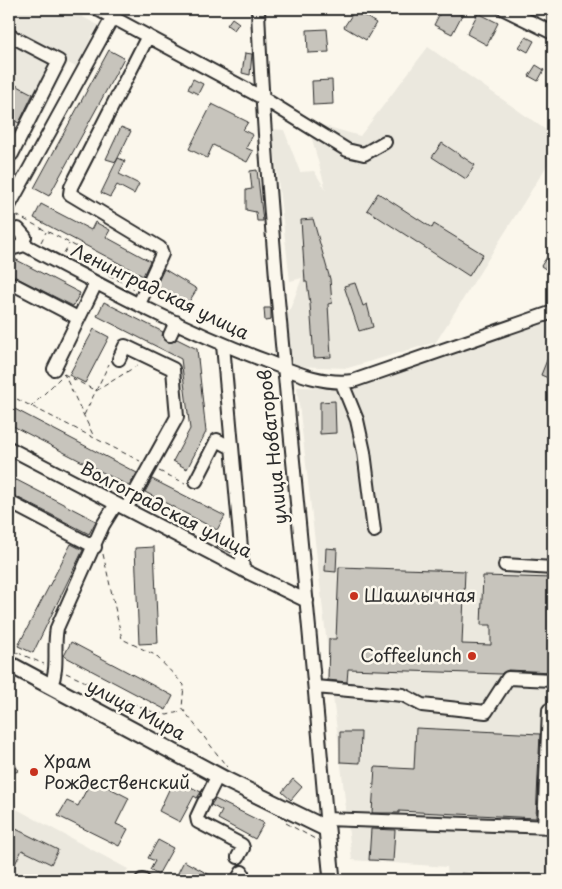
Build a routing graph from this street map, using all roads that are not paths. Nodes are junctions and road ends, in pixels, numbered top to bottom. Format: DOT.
graph roads {
  1 [pos="97,9"];
  2 [pos="258,9"];
  3 [pos="504,9"];
  4 [pos="115,13"];
  5 [pos="553,33"];
  6 [pos="9,35"];
  7 [pos="148,36"];
  8 [pos="261,97"];
  9 [pos="385,142"];
  10 [pos="9,152"];
  11 [pos="9,206"];
  12 [pos="9,231"];
  13 [pos="23,244"];
  14 [pos="9,246"];
  15 [pos="9,282"];
  16 [pos="96,283"];
  17 [pos="141,299"];
  18 [pos="85,305"];
  19 [pos="553,312"];
  20 [pos="78,318"];
  21 [pos="176,322"];
  22 [pos="170,335"];
  23 [pos="223,345"];
  24 [pos="162,349"];
  25 [pos="119,359"];
  26 [pos="153,359"];
  27 [pos="284,368"];
  28 [pos="342,382"];
  29 [pos="9,448"];
  30 [pos="232,448"];
  31 [pos="196,481"];
  32 [pos="9,502"];
  33 [pos="121,507"];
  34 [pos="374,531"];
  35 [pos="99,550"];
  36 [pos="506,566"];
  37 [pos="553,568"];
  38 [pos="243,570"];
  39 [pos="308,601"];
  40 [pos="10,668"];
  41 [pos="553,680"];
  42 [pos="51,686"];
  43 [pos="316,687"];
  44 [pos="553,710"];
  45 [pos="222,777"];
  46 [pos="549,827"];
  47 [pos="324,830"];
  48 [pos="238,857"];
  49 [pos="332,880"];
  1 -- 4 [label="street"];
  2 -- 8 [label="street, улица Новаторов"];
  3 -- 5 [label="street"];
  4 -- 7 [label="street"];
  4 -- 11 [label="street"];
  6 -- 10 [label="street"];
  7 -- 8 [label="street"];
  7 -- 17 [label="street"];
  8 -- 9 [label="street"];
  8 -- 27 [label="street, улица Новаторов"];
  12 -- 13 [label="street, Ленинградская улица"];
  13 -- 14 [label="street"];
  13 -- 16 [label="street, Ленинградская улица"];
  15 -- 20 [label="street"];
  16 -- 17 [label="street, Ленинградская улица"];
  16 -- 18 [label="street"];
  17 -- 21 [label="street, Ленинградская улица"];
  18 -- 20 [label="street"];
  18 -- 20 [label="street"];
  19 -- 28 [label="street, Ленинградская улица"];
  21 -- 22 [label="street"];
  21 -- 23 [label="street, Ленинградская улица"];
  23 -- 27 [label="street, Ленинградская улица"];
  23 -- 30 [label="street"];
  24 -- 26 [label="street"];
  25 -- 26 [label="street"];
  26 -- 33 [label="street"];
  27 -- 28 [label="street, Ленинградская улица"];
  27 -- 39 [label="street, улица Новаторов"];
  28 -- 34 [label="street"];
  29 -- 33 [label="street, Волгоградская улица"];
  30 -- 31 [label="street"];
  30 -- 38 [label="street"];
  32 -- 35 [label="street"];
  33 -- 35 [label="street"];
  33 -- 38 [label="street, Волгоградская улица"];
  35 -- 42 [label="street"];
  36 -- 37 [label="street"];
  38 -- 39 [label="street, Волгоградская улица"];
  39 -- 43 [label="street, улица Новаторов"];
  40 -- 42 [label="main road, улица Мира"];
  41 -- 43 [label="street"];
  42 -- 45 [label="main road, улица Мира"];
  43 -- 47 [label="street, улица Новаторов"];
  44 -- 46 [label="street"];
  45 -- 47 [label="main road, улица Мира"];
  45 -- 48 [label="street"];
  46 -- 47 [label="street"];
  47 -- 49 [label="main road, улица Новаторов"];
}
